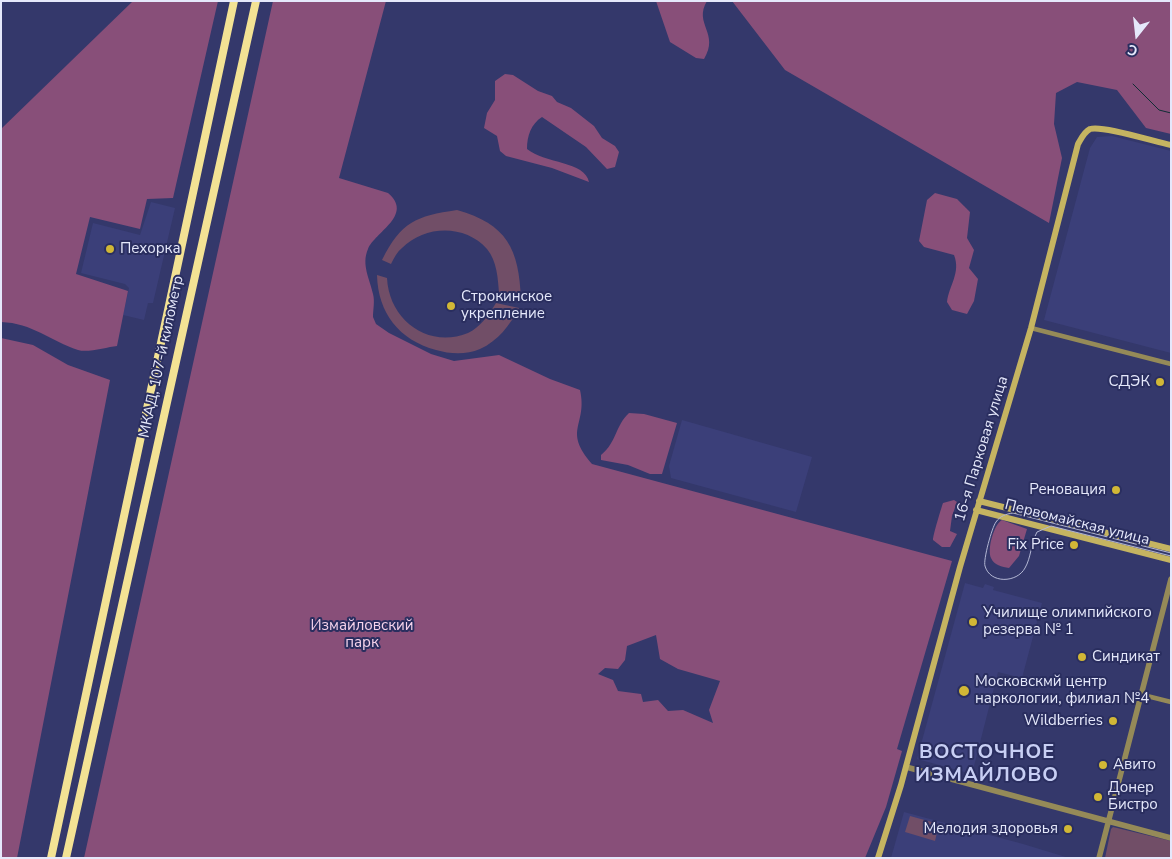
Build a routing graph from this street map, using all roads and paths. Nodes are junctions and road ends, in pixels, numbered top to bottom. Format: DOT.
graph roads {
  1 [pos="234,1"];
  2 [pos="256,1"];
  3 [pos="1171,146"];
  4 [pos="1032,328"];
  5 [pos="1171,364"];
  6 [pos="979,501"];
  7 [pos="976,510"];
  8 [pos="1171,549"];
  9 [pos="1171,560"];
  10 [pos="1171,579"];
  11 [pos="1142,695"];
  12 [pos="1171,702"];
  13 [pos="906,767"];
  14 [pos="1109,821"];
  15 [pos="1171,838"];
  16 [pos="51,858"];
  17 [pos="66,858"];
  18 [pos="878,858"];
  19 [pos="1099,858"];
  1 -- 16 [label="highway, МКАД, 107-й километр"];
  2 -- 17 [label="highway, МКАД, 107-й километр"];
  3 -- 4 [label="main road, 16-я Парковая улица"];
  4 -- 5 [label="street"];
  4 -- 6 [label="main road, 16-я Парковая улица"];
  6 -- 7 [label="main road, 16-я Парковая улица"];
  6 -- 8 [label="main road, Первомайская улица"];
  7 -- 9 [label="main road, Первомайская улица"];
  7 -- 13 [label="main road, 16-я Парковая улица"];
  10 -- 11 [label="street"];
  11 -- 12 [label="street"];
  11 -- 14 [label="street"];
  13 -- 14 [label="street"];
  13 -- 18 [label="main road, 16-я Парковая улица"];
  14 -- 15 [label="street"];
  14 -- 19 [label="street"];
}
